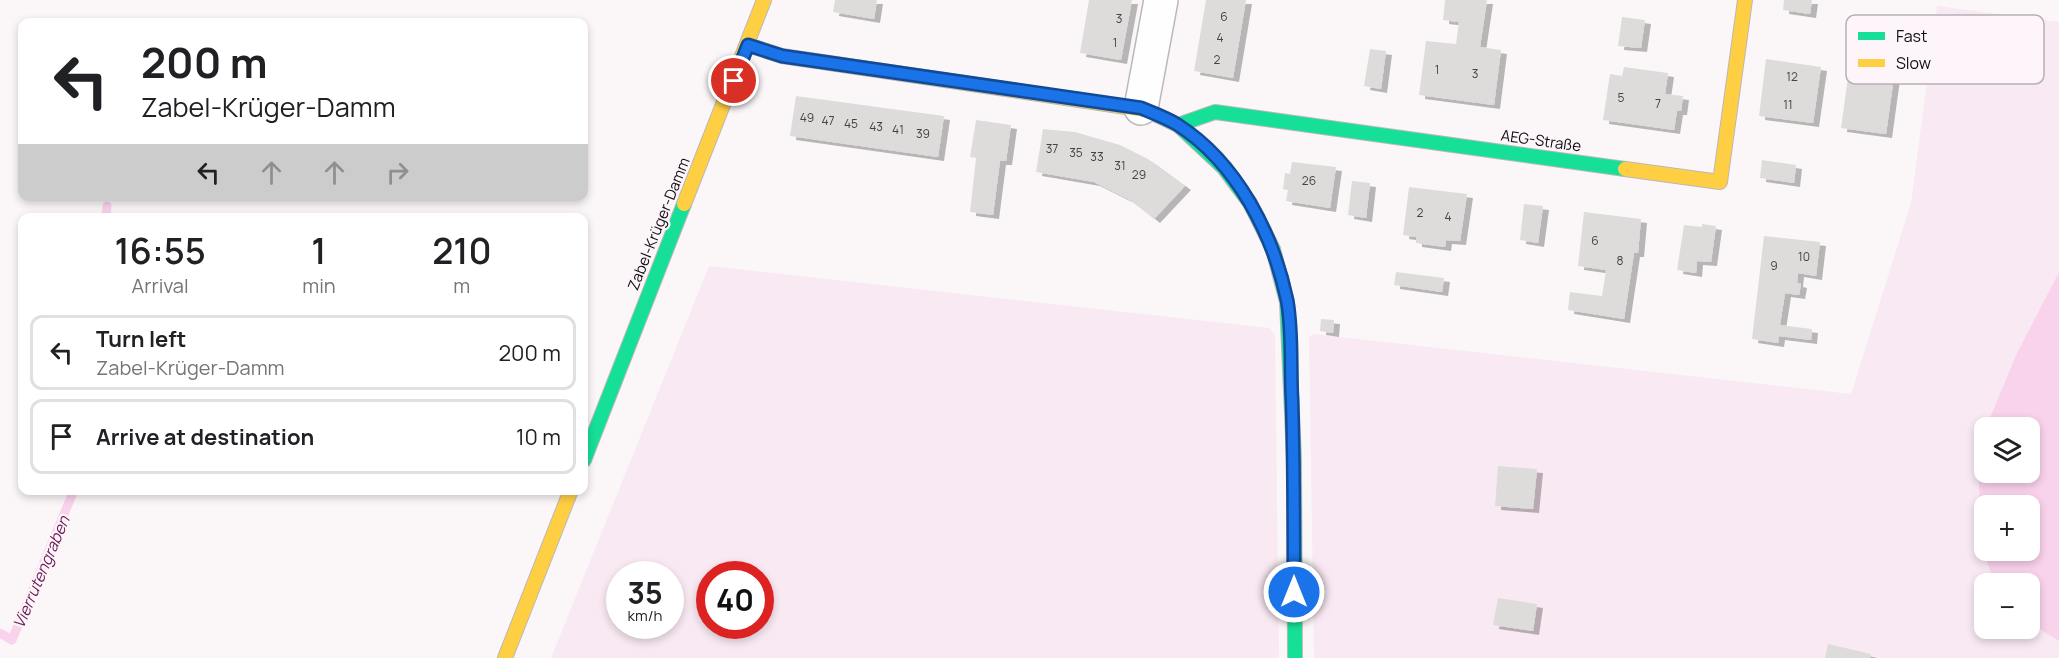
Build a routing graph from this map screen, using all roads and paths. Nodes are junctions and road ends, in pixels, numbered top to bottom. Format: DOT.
graph roads {
  1 [pos="764,0"];
  2 [pos="1161,0"];
  3 [pos="1745,0"];
  4 [pos="748,45"];
  5 [pos="1141,108"];
  6 [pos="1178,125"];
  7 [pos="588,450"];
  8 [pos="569,495"];
  9 [pos="505,658"];
  10 [pos="1295,658"];
  1 -- 4 [label="street, Zabel-Krüger-Damm"];
  2 -- 5 [label="street"];
  3 -- 6 [label="street, AEG-Straße"];
  4 -- 5 [label="street"];
  4 -- 7 [label="street, Zabel-Krüger-Damm"];
  5 -- 6 [label="street"];
  6 -- 10 [label="street"];
  8 -- 9 [label="street"];
}
